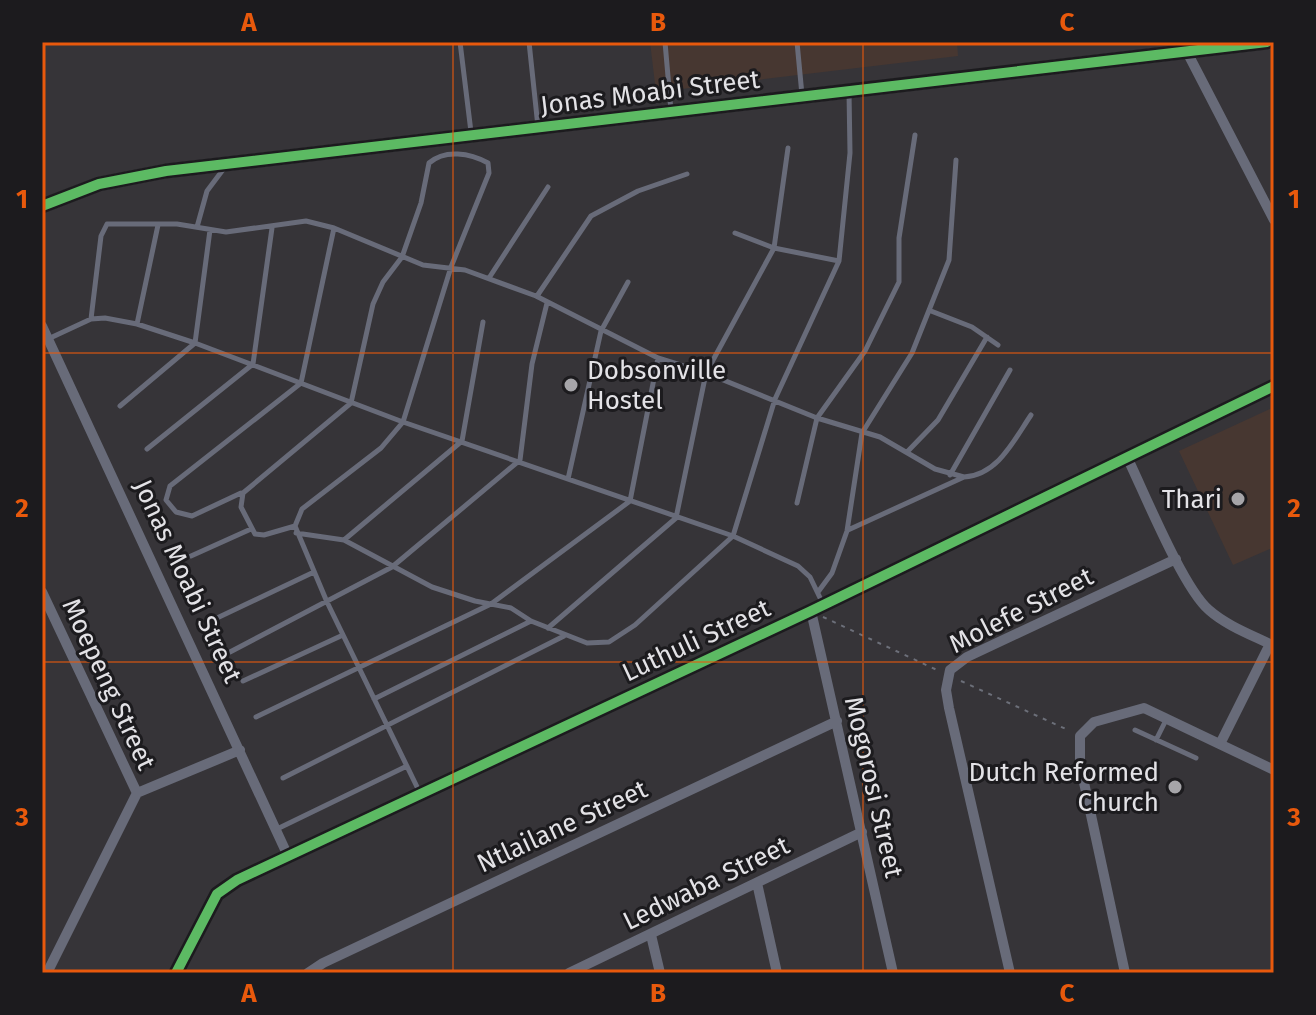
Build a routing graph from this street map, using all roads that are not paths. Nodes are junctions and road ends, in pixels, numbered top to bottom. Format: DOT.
graph roads {
  1 [pos="460,42"];
  2 [pos="529,42"];
  3 [pos="665,42"];
  4 [pos="797,42"];
  5 [pos="1267,42"];
  6 [pos="1244,44"];
  7 [pos="1187,52"];
  8 [pos="848,91"];
  9 [pos="802,96"];
  10 [pos="671,112"];
  11 [pos="538,128"];
  12 [pos="915,135"];
  13 [pos="471,136"];
  14 [pos="788,148"];
  15 [pos="956,160"];
  16 [pos="226,165"];
  17 [pos="687,174"];
  18 [pos="548,187"];
  19 [pos="42,206"];
  20 [pos="1274,220"];
  21 [pos="158,225"];
  22 [pos="197,227"];
  23 [pos="272,228"];
  24 [pos="334,228"];
  25 [pos="210,230"];
  26 [pos="735,233"];
  27 [pos="774,248"];
  28 [pos="402,257"];
  29 [pos="839,261"];
  30 [pos="451,267"];
  31 [pos="489,278"];
  32 [pos="628,282"];
  33 [pos="536,296"];
  34 [pos="547,303"];
  35 [pos="931,311"];
  36 [pos="91,319"];
  37 [pos="483,322"];
  38 [pos="137,324"];
  39 [pos="42,326"];
  40 [pos="601,331"];
  41 [pos="987,337"];
  42 [pos="48,339"];
  43 [pos="195,343"];
  44 [pos="998,345"];
  45 [pos="658,358"];
  46 [pos="253,364"];
  47 [pos="1010,370"];
  48 [pos="706,373"];
  49 [pos="301,383"];
  50 [pos="1274,386"];
  51 [pos="775,399"];
  52 [pos="351,403"];
  53 [pos="120,406"];
  54 [pos="1031,415"];
  55 [pos="817,418"];
  56 [pos="403,422"];
  57 [pos="862,433"];
  58 [pos="462,441"];
  59 [pos="147,449"];
  60 [pos="908,451"];
  61 [pos="1127,457"];
  62 [pos="520,460"];
  63 [pos="950,475"];
  64 [pos="964,477"];
  65 [pos="568,479"];
  66 [pos="243,493"];
  67 [pos="630,501"];
  68 [pos="797,503"];
  69 [pos="676,518"];
  70 [pos="251,529"];
  71 [pos="295,529"];
  72 [pos="847,531"];
  73 [pos="733,536"];
  74 [pos="344,540"];
  75 [pos="191,556"];
  76 [pos="1176,559"];
  77 [pos="392,567"];
  78 [pos="314,572"];
  79 [pos="42,592"];
  80 [pos="818,592"];
  81 [pos="327,602"];
  82 [pos="491,604"];
  83 [pos="823,605"];
  84 [pos="811,611"];
  85 [pos="217,618"];
  86 [pos="531,621"];
  87 [pos="548,628"];
  88 [pos="343,635"];
  89 [pos="565,635"];
  90 [pos="1272,645"];
  91 [pos="230,652"];
  92 [pos="358,666"];
  93 [pos="243,681"];
  94 [pos="374,699"];
  95 [pos="256,717"];
  96 [pos="1167,718"];
  97 [pos="837,721"];
  98 [pos="388,729"];
  99 [pos="1135,730"];
  100 [pos="1156,740"];
  101 [pos="1220,744"];
  102 [pos="240,750"];
  103 [pos="1196,758"];
  104 [pos="407,766"];
  105 [pos="1273,769"];
  106 [pos="283,778"];
  107 [pos="137,793"];
  108 [pos="421,794"];
  109 [pos="276,830"];
  110 [pos="862,832"];
  111 [pos="288,856"];
  112 [pos="757,883"];
  113 [pos="651,935"];
  114 [pos="47,973"];
  115 [pos="176,973"];
  116 [pos="308,973"];
  117 [pos="569,973"];
  118 [pos="660,973"];
  119 [pos="777,973"];
  120 [pos="893,973"];
  121 [pos="1010,973"];
  122 [pos="1125,973"];
  1 -- 13 [label="lane"];
  2 -- 11 [label="lane"];
  3 -- 10 [label="lane"];
  4 -- 9 [label="lane"];
  5 -- 6 [label="street, Jonas Moabi Street"];
  6 -- 7 [label="street, Jonas Moabi Street"];
  7 -- 8 [label="street, Jonas Moabi Street"];
  7 -- 20 [label="street"];
  8 -- 9 [label="street, Jonas Moabi Street"];
  8 -- 29 [label="lane"];
  9 -- 10 [label="street, Jonas Moabi Street"];
  10 -- 11 [label="street, Jonas Moabi Street"];
  11 -- 13 [label="street, Jonas Moabi Street"];
  12 -- 55 [label="lane"];
  13 -- 16 [label="street, Jonas Moabi Street"];
  14 -- 27 [label="lane"];
  15 -- 35 [label="lane"];
  16 -- 19 [label="street, Jonas Moabi Street"];
  16 -- 22 [label="lane"];
  17 -- 33 [label="lane"];
  18 -- 31 [label="lane"];
  21 -- 22 [label="lane"];
  21 -- 36 [label="lane"];
  21 -- 38 [label="lane"];
  22 -- 25 [label="lane"];
  23 -- 24 [label="lane"];
  23 -- 25 [label="lane"];
  23 -- 46 [label="lane"];
  24 -- 28 [label="lane"];
  24 -- 49 [label="lane"];
  25 -- 43 [label="lane"];
  26 -- 27 [label="lane"];
  27 -- 29 [label="lane"];
  27 -- 48 [label="lane"];
  28 -- 30 [label="lane"];
  28 -- 30 [label="lane"];
  28 -- 52 [label="lane"];
  29 -- 51 [label="lane"];
  30 -- 31 [label="lane"];
  30 -- 56 [label="lane"];
  31 -- 33 [label="lane"];
  32 -- 40 [label="lane"];
  33 -- 34 [label="lane"];
  34 -- 40 [label="lane"];
  34 -- 62 [label="lane"];
  35 -- 41 [label="lane"];
  35 -- 57 [label="lane"];
  36 -- 38 [label="lane"];
  36 -- 42 [label="lane"];
  37 -- 58 [label="lane"];
  38 -- 43 [label="lane"];
  39 -- 42 [label="street, Jonas Moabi Street"];
  40 -- 45 [label="lane"];
  40 -- 65 [label="lane"];
  41 -- 44 [label="lane"];
  41 -- 60 [label="lane"];
  42 -- 102 [label="street, Jonas Moabi Street"];
  43 -- 46 [label="lane"];
  43 -- 53 [label="lane"];
  45 -- 48 [label="lane"];
  45 -- 67 [label="lane"];
  46 -- 49 [label="lane"];
  46 -- 59 [label="lane"];
  47 -- 63 [label="lane"];
  48 -- 51 [label="lane"];
  48 -- 69 [label="lane"];
  49 -- 52 [label="lane"];
  49 -- 66 [label="lane"];
  50 -- 61 [label="street, Luthuli Street"];
  51 -- 55 [label="lane"];
  51 -- 73 [label="lane"];
  52 -- 56 [label="lane"];
  52 -- 66 [label="lane"];
  54 -- 64 [label="lane"];
  55 -- 57 [label="lane"];
  55 -- 68 [label="lane"];
  56 -- 58 [label="lane"];
  56 -- 71 [label="lane"];
  57 -- 60 [label="lane"];
  57 -- 72 [label="lane"];
  58 -- 62 [label="lane"];
  58 -- 74 [label="lane"];
  60 -- 63 [label="lane"];
  61 -- 76 [label="street"];
  61 -- 83 [label="street, Luthuli Street"];
  62 -- 65 [label="lane"];
  62 -- 77 [label="lane"];
  63 -- 64 [label="lane"];
  64 -- 72 [label="lane"];
  65 -- 67 [label="lane"];
  66 -- 70 [label="lane"];
  67 -- 69 [label="lane"];
  67 -- 82 [label="lane"];
  69 -- 73 [label="lane"];
  69 -- 87 [label="lane"];
  70 -- 71 [label="lane"];
  70 -- 75 [label="lane"];
  71 -- 74 [label="lane"];
  71 -- 78 [label="lane"];
  72 -- 80 [label="lane"];
  73 -- 80 [label="lane"];
  73 -- 89 [label="lane"];
  74 -- 77 [label="lane"];
  76 -- 90 [label="street"];
  76 -- 121 [label="street, Molefe Street"];
  77 -- 81 [label="lane"];
  77 -- 82 [label="lane"];
  78 -- 81 [label="lane"];
  78 -- 85 [label="lane"];
  79 -- 107 [label="street, Moepeng Street"];
  80 -- 83 [label="lane"];
  81 -- 88 [label="lane"];
  81 -- 91 [label="lane"];
  82 -- 86 [label="lane"];
  82 -- 92 [label="lane"];
  83 -- 84 [label="street, Luthuli Street"];
  84 -- 97 [label="street, Mogorosi Street"];
  84 -- 108 [label="street, Luthuli Street"];
  86 -- 87 [label="lane"];
  86 -- 94 [label="lane"];
  87 -- 89 [label="lane"];
  88 -- 92 [label="lane"];
  88 -- 93 [label="lane"];
  89 -- 98 [label="lane"];
  90 -- 101 [label="street"];
  92 -- 94 [label="lane"];
  92 -- 95 [label="lane"];
  94 -- 98 [label="lane"];
  96 -- 100 [label="lane"];
  96 -- 101 [label="street"];
  96 -- 122 [label="street"];
  97 -- 110 [label="street, Mogorosi Street"];
  97 -- 116 [label="street, Ntlailane Street"];
  98 -- 104 [label="lane"];
  98 -- 106 [label="lane"];
  99 -- 100 [label="lane"];
  100 -- 103 [label="lane"];
  101 -- 105 [label="street"];
  102 -- 107 [label="street, Moepeng Street"];
  102 -- 109 [label="street, Jonas Moabi Street"];
  104 -- 108 [label="lane"];
  104 -- 109 [label="lane"];
  107 -- 114 [label="street, Moepeng Street"];
  108 -- 111 [label="street, Luthuli Street"];
  109 -- 111 [label="street, Jonas Moabi Street"];
  110 -- 112 [label="street, Ledwaba Street"];
  110 -- 120 [label="street, Mogorosi Street"];
  111 -- 115 [label="street, Luthuli Street"];
  112 -- 113 [label="street, Ledwaba Street"];
  112 -- 119 [label="street"];
  113 -- 117 [label="street, Ledwaba Street"];
  113 -- 118 [label="street"];
}
